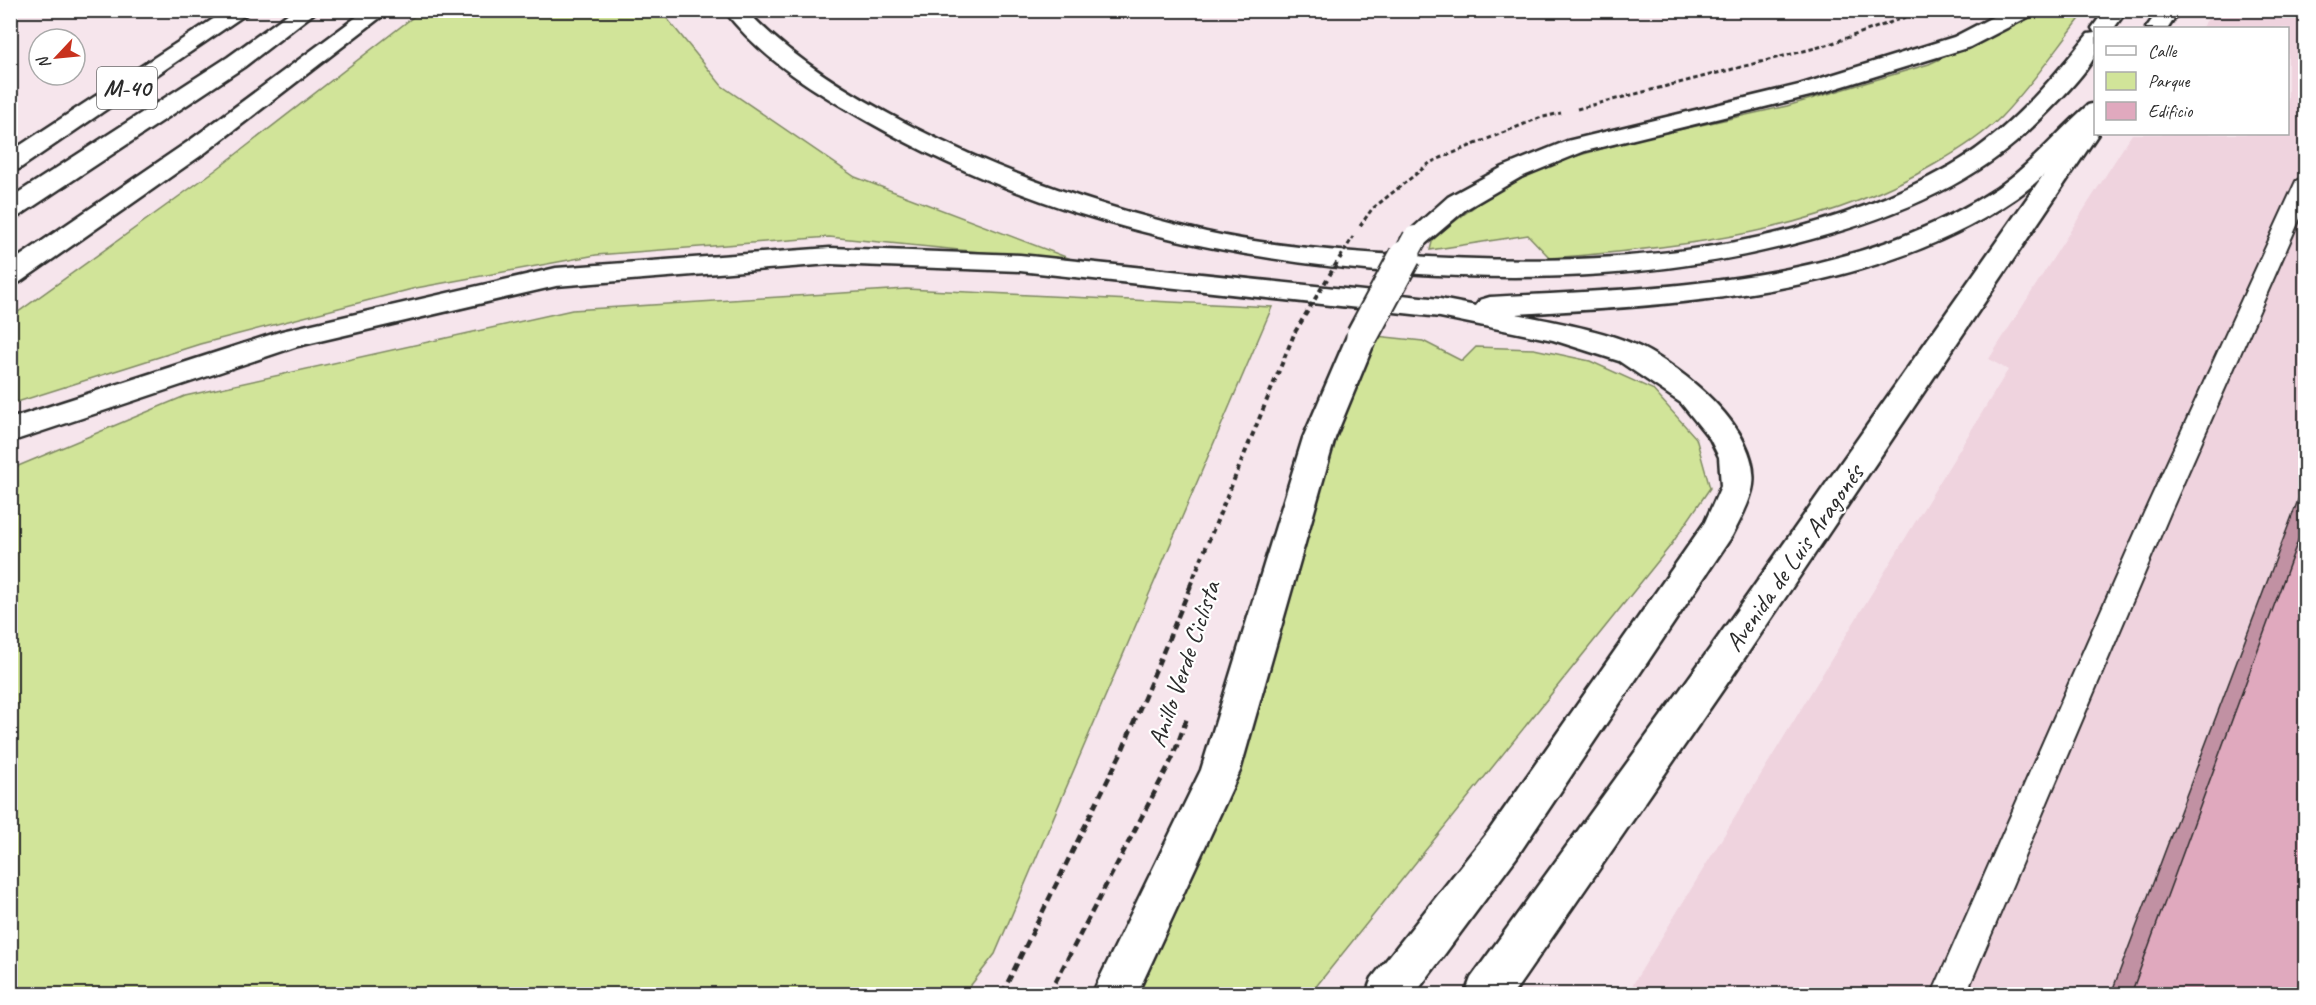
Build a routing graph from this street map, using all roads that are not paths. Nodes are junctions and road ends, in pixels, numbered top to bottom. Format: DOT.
graph roads {
  1 [pos="242,10"];
  2 [pos="308,10"];
  3 [pos="380,10"];
  4 [pos="734,10"];
  5 [pos="2024,10"];
  6 [pos="2117,10"];
  7 [pos="2170,10"];
  8 [pos="2104,27"];
  9 [pos="2158,27"];
  10 [pos="2094,42"];
  11 [pos="2094,112"];
  12 [pos="2094,121"];
  13 [pos="10,165"];
  14 [pos="2306,181"];
  15 [pos="10,210"];
  16 [pos="10,276"];
  17 [pos="1440,308"];
  18 [pos="10,432"];
  19 [pos="1113,994"];
  20 [pos="1388,994"];
  21 [pos="1487,994"];
  22 [pos="1949,994"];
  1 -- 13 [label="main road, M-40"];
  2 -- 15 [label="main road, M-40"];
  3 -- 16 [label="main road"];
  4 -- 10 [label="main road"];
  5 -- 19 [label="main road, bridge"];
  6 -- 8 [label="main road"];
  7 -- 9 [label="main road"];
  11 -- 17 [label="main road"];
  12 -- 21 [label="main road, Avenida de Luis Aragonés"];
  14 -- 22 [label="lane"];
  17 -- 18 [label="main road"];
  17 -- 20 [label="main road"];
}
